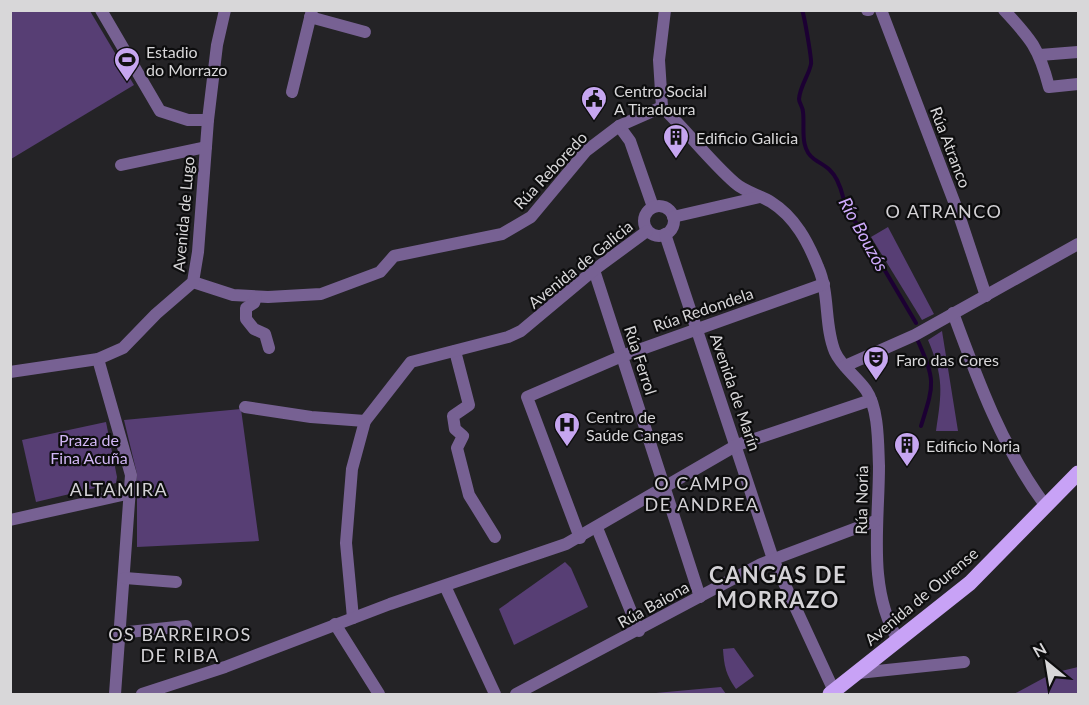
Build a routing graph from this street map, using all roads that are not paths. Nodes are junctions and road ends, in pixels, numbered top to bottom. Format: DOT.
graph roads {
  1 [pos="101,10"];
  2 [pos="225,10"];
  3 [pos="665,10"];
  4 [pos="881,10"];
  5 [pos="1004,10"];
  6 [pos="311,14"];
  7 [pos="365,32"];
  8 [pos="1078,52"];
  9 [pos="1040,55"];
  10 [pos="1078,84"];
  11 [pos="292,92"];
  12 [pos="663,107"];
  13 [pos="208,120"];
  14 [pos="619,126"];
  15 [pos="206,147"];
  16 [pos="121,165"];
  17 [pos="760,197"];
  18 [pos="653,207"];
  19 [pos="673,217"];
  20 [pos="647,231"];
  21 [pos="665,234"];
  22 [pos="1078,244"];
  23 [pos="594,270"];
  24 [pos="193,282"];
  25 [pos="824,284"];
  26 [pos="986,296"];
  27 [pos="256,297"];
  28 [pos="953,314"];
  29 [pos="697,328"];
  30 [pos="269,348"];
  31 [pos="455,351"];
  32 [pos="622,356"];
  33 [pos="98,358"];
  34 [pos="846,366"];
  35 [pos="10,372"];
  36 [pos="871,400"];
  37 [pos="245,407"];
  38 [pos="365,421"];
  39 [pos="737,445"];
  40 [pos="1078,473"];
  41 [pos="663,486"];
  42 [pos="131,492"];
  43 [pos="1046,506"];
  44 [pos="10,520"];
  45 [pos="875,521"];
  46 [pos="597,528"];
  47 [pos="495,537"];
  48 [pos="580,538"];
  49 [pos="773,559"];
  50 [pos="125,578"];
  51 [pos="176,582"];
  52 [pos="445,586"];
  53 [pos="700,597"];
  54 [pos="353,618"];
  55 [pos="335,624"];
  56 [pos="186,626"];
  57 [pos="639,631"];
  58 [pos="119,633"];
  59 [pos="898,640"];
  60 [pos="964,662"];
  61 [pos="858,673"];
  62 [pos="832,693"];
  63 [pos="115,694"];
  64 [pos="142,694"];
  65 [pos="379,694"];
  66 [pos="495,694"];
  67 [pos="516,694"];
  1 -- 13 [label="street"];
  2 -- 13 [label="street, Avenida de Lugo"];
  3 -- 12 [label="street"];
  4 -- 26 [label="street, Rúa Atranco"];
  5 -- 9 [label="street"];
  6 -- 7 [label="street"];
  6 -- 11 [label="street"];
  8 -- 9 [label="street"];
  9 -- 10 [label="street"];
  12 -- 14 [label="street, Rúa Reboredo"];
  12 -- 17 [label="street"];
  13 -- 15 [label="street, Avenida de Lugo"];
  14 -- 18 [label="street"];
  14 -- 27 [label="street, Rúa Reboredo"];
  15 -- 16 [label="street"];
  15 -- 24 [label="street, Avenida de Lugo"];
  17 -- 19 [label="street"];
  17 -- 25 [label="street, Rúa Noria"];
  18 -- 19 [label="street"];
  18 -- 20 [label="street"];
  19 -- 21 [label="street"];
  20 -- 21 [label="street"];
  20 -- 23 [label="street, Avenida de Galicia"];
  21 -- 29 [label="street, Avenida de Marín"];
  22 -- 26 [label="street"];
  23 -- 31 [label="street, Avenida de Galicia"];
  23 -- 32 [label="street, Rúa Ferrol"];
  24 -- 27 [label="street, Rúa Reboredo"];
  24 -- 33 [label="street, Avenida de Lugo"];
  25 -- 29 [label="street, Rúa Redondela"];
  25 -- 34 [label="street, Rúa Noria"];
  26 -- 28 [label="street"];
  27 -- 30 [label="street"];
  28 -- 34 [label="street"];
  28 -- 43 [label="street"];
  29 -- 32 [label="street, Rúa Redondela"];
  29 -- 39 [label="street, Avenida de Marín"];
  31 -- 38 [label="street, Avenida de Galicia"];
  31 -- 47 [label="street"];
  32 -- 41 [label="street, Rúa Ferrol"];
  32 -- 48 [label="street, Rúa Redondela"];
  33 -- 35 [label="street, Avenida de Lugo"];
  33 -- 42 [label="street"];
  34 -- 36 [label="street, Rúa Noria"];
  36 -- 39 [label="street"];
  36 -- 45 [label="street, Rúa Noria"];
  37 -- 38 [label="street"];
  38 -- 54 [label="street"];
  39 -- 41 [label="street"];
  39 -- 49 [label="street, Avenida de Marín"];
  40 -- 43 [label="main road, Avenida de Ourense"];
  41 -- 46 [label="street"];
  41 -- 53 [label="street, Rúa Ferrol"];
  42 -- 44 [label="street"];
  42 -- 50 [label="street"];
  43 -- 59 [label="main road, Avenida de Ourense"];
  45 -- 49 [label="street, Rúa Baiona"];
  45 -- 59 [label="street, Rúa Noria"];
  46 -- 48 [label="street"];
  46 -- 57 [label="street"];
  48 -- 52 [label="street"];
  49 -- 53 [label="street, Rúa Baiona"];
  49 -- 62 [label="street, Avenida de Marín"];
  50 -- 51 [label="street"];
  50 -- 58 [label="street"];
  52 -- 54 [label="street"];
  52 -- 66 [label="street"];
  53 -- 57 [label="street, Rúa Baiona"];
  54 -- 55 [label="street"];
  55 -- 64 [label="street"];
  55 -- 65 [label="street"];
  56 -- 58 [label="street"];
  57 -- 67 [label="street, Rúa Baiona"];
  58 -- 63 [label="street"];
  59 -- 61 [label="main road, Avenida de Ourense"];
  60 -- 61 [label="street"];
  61 -- 62 [label="main road, Avenida de Ourense"];
}
